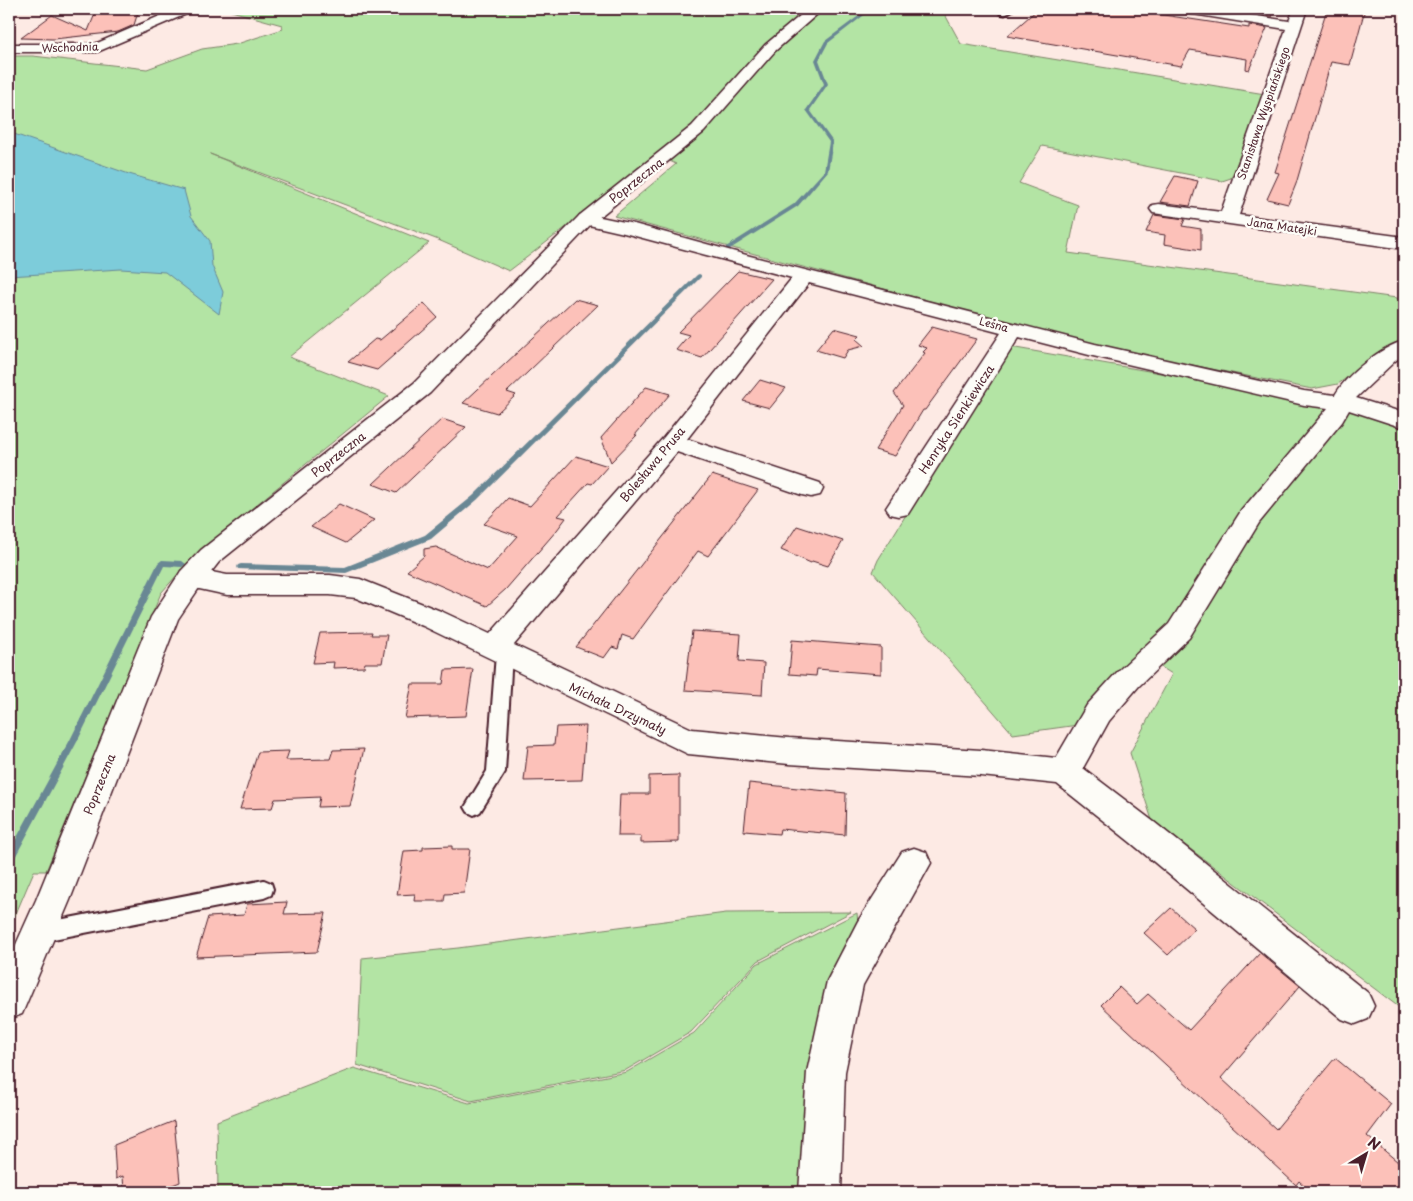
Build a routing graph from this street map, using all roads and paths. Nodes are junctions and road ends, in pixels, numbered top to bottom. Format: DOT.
graph roads {
  1 [pos="182,9"];
  2 [pos="816,9"];
  3 [pos="1187,9"];
  4 [pos="1300,9"];
  5 [pos="1294,26"];
  6 [pos="9,48"];
  7 [pos="1159,209"];
  8 [pos="1228,218"];
  9 [pos="586,219"];
  10 [pos="1404,243"];
  11 [pos="805,275"];
  12 [pos="1014,330"];
  13 [pos="1404,348"];
  14 [pos="1342,402"];
  15 [pos="1404,421"];
  16 [pos="672,442"];
  17 [pos="811,489"];
  18 [pos="899,508"];
  19 [pos="191,578"];
  20 [pos="499,651"];
  21 [pos="1064,772"];
  22 [pos="474,806"];
  23 [pos="914,864"];
  24 [pos="264,889"];
  25 [pos="38,934"];
  26 [pos="9,1001"];
  27 [pos="1355,1006"];
  28 [pos="820,1192"];
  1 -- 6 [label="street, Wschodnia"];
  2 -- 9 [label="street, Poprzeczna"];
  3 -- 5 [label="street"];
  4 -- 5 [label="street, Stanisława Wyspiańskiego"];
  5 -- 8 [label="street, Stanisława Wyspiańskiego"];
  7 -- 8 [label="street, Jana Matejki"];
  8 -- 10 [label="street, Jana Matejki"];
  9 -- 11 [label="street, Leśna"];
  9 -- 19 [label="street, Poprzeczna"];
  11 -- 12 [label="street, Leśna"];
  11 -- 16 [label="street, Bolesława Prusa"];
  12 -- 14 [label="street, Leśna"];
  12 -- 18 [label="street, Henryka Sienkiewicza"];
  13 -- 14 [label="street"];
  14 -- 15 [label="street, Leśna"];
  14 -- 21 [label="street"];
  16 -- 17 [label="street"];
  16 -- 20 [label="street, Bolesława Prusa"];
  19 -- 20 [label="street, Michała Drzymały"];
  19 -- 25 [label="street, Poprzeczna"];
  20 -- 21 [label="street, Michała Drzymały"];
  20 -- 22 [label="lane"];
  21 -- 27 [label="street"];
  23 -- 28 [label="street"];
  24 -- 25 [label="lane"];
  25 -- 26 [label="street, Poprzeczna"];
}
